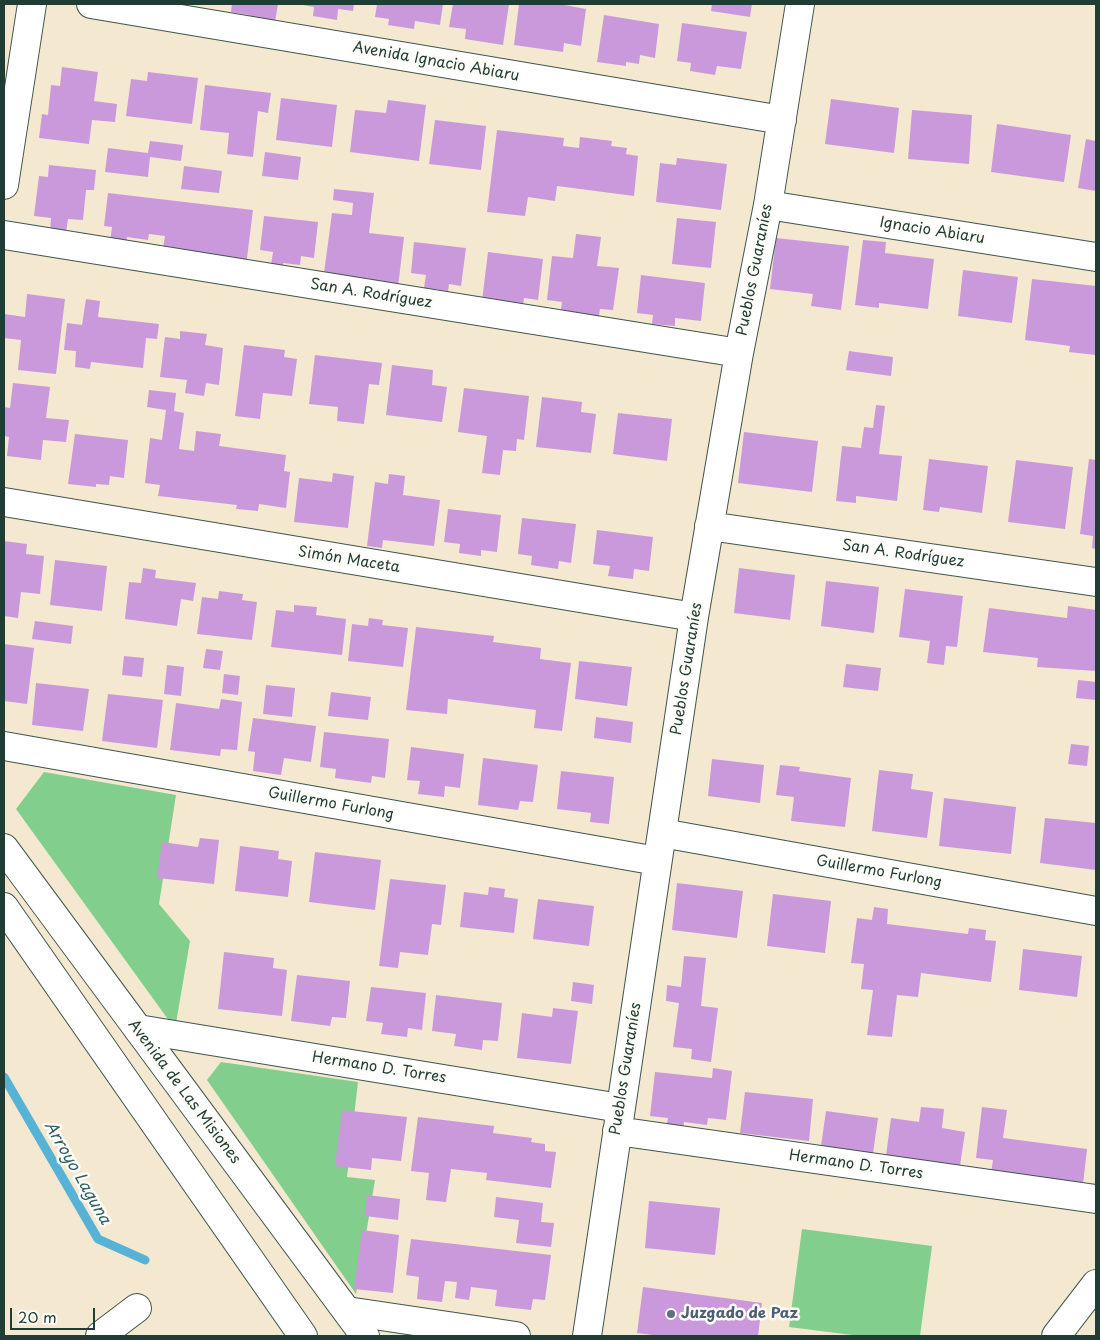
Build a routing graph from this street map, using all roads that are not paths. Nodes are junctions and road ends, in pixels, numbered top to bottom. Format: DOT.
graph roads {
  1 [pos="32,4"];
  2 [pos="90,4"];
  3 [pos="800,4"];
  4 [pos="782,120"];
  5 [pos="4,185"];
  6 [pos="768,205"];
  7 [pos="4,235"];
  8 [pos="1096,257"];
  9 [pos="739,353"];
  10 [pos="4,502"];
  11 [pos="710,526"];
  12 [pos="1096,582"];
  13 [pos="694,618"];
  14 [pos="4,746"];
  15 [pos="662,833"];
  16 [pos="4,848"];
  17 [pos="658,861"];
  18 [pos="4,907"];
  19 [pos="1096,911"];
  20 [pos="138,1029"];
  21 [pos="618,1119"];
  22 [pos="1096,1198"];
  23 [pos="1096,1284"];
  24 [pos="137,1308"];
  25 [pos="346,1312"];
  26 [pos="100,1336"];
  27 [pos="303,1336"];
  28 [pos="365,1336"];
  29 [pos="516,1336"];
  30 [pos="587,1336"];
  31 [pos="1056,1336"];
  1 -- 5 [label="street"];
  2 -- 4 [label="street, Avenida Ignacio Abiaru"];
  3 -- 4 [label="street, Pueblos Guaraníes"];
  4 -- 6 [label="street, Pueblos Guaraníes"];
  6 -- 8 [label="street, Ignacio Abiaru"];
  6 -- 9 [label="street, Pueblos Guaraníes"];
  7 -- 9 [label="street, San A. Rodríguez"];
  9 -- 11 [label="street, Pueblos Guaraníes"];
  10 -- 13 [label="street, Simón Maceta"];
  11 -- 12 [label="street, San A. Rodríguez"];
  11 -- 13 [label="street, Pueblos Guaraníes"];
  13 -- 15 [label="street, Pueblos Guaraníes"];
  14 -- 17 [label="street, Guillermo Furlong"];
  15 -- 17 [label="street, Pueblos Guaraníes"];
  15 -- 19 [label="street, Guillermo Furlong"];
  16 -- 20 [label="street, Avenida de Las Misiones"];
  17 -- 21 [label="street, Pueblos Guaraníes"];
  18 -- 27 [label="street"];
  20 -- 21 [label="street, Hermano D. Torres"];
  20 -- 25 [label="street, Avenida de Las Misiones"];
  21 -- 22 [label="street, Hermano D. Torres"];
  21 -- 30 [label="street, Pueblos Guaraníes"];
  23 -- 31 [label="street"];
  24 -- 26 [label="street"];
  25 -- 28 [label="street, Avenida de Las Misiones"];
  25 -- 29 [label="street"];
}
